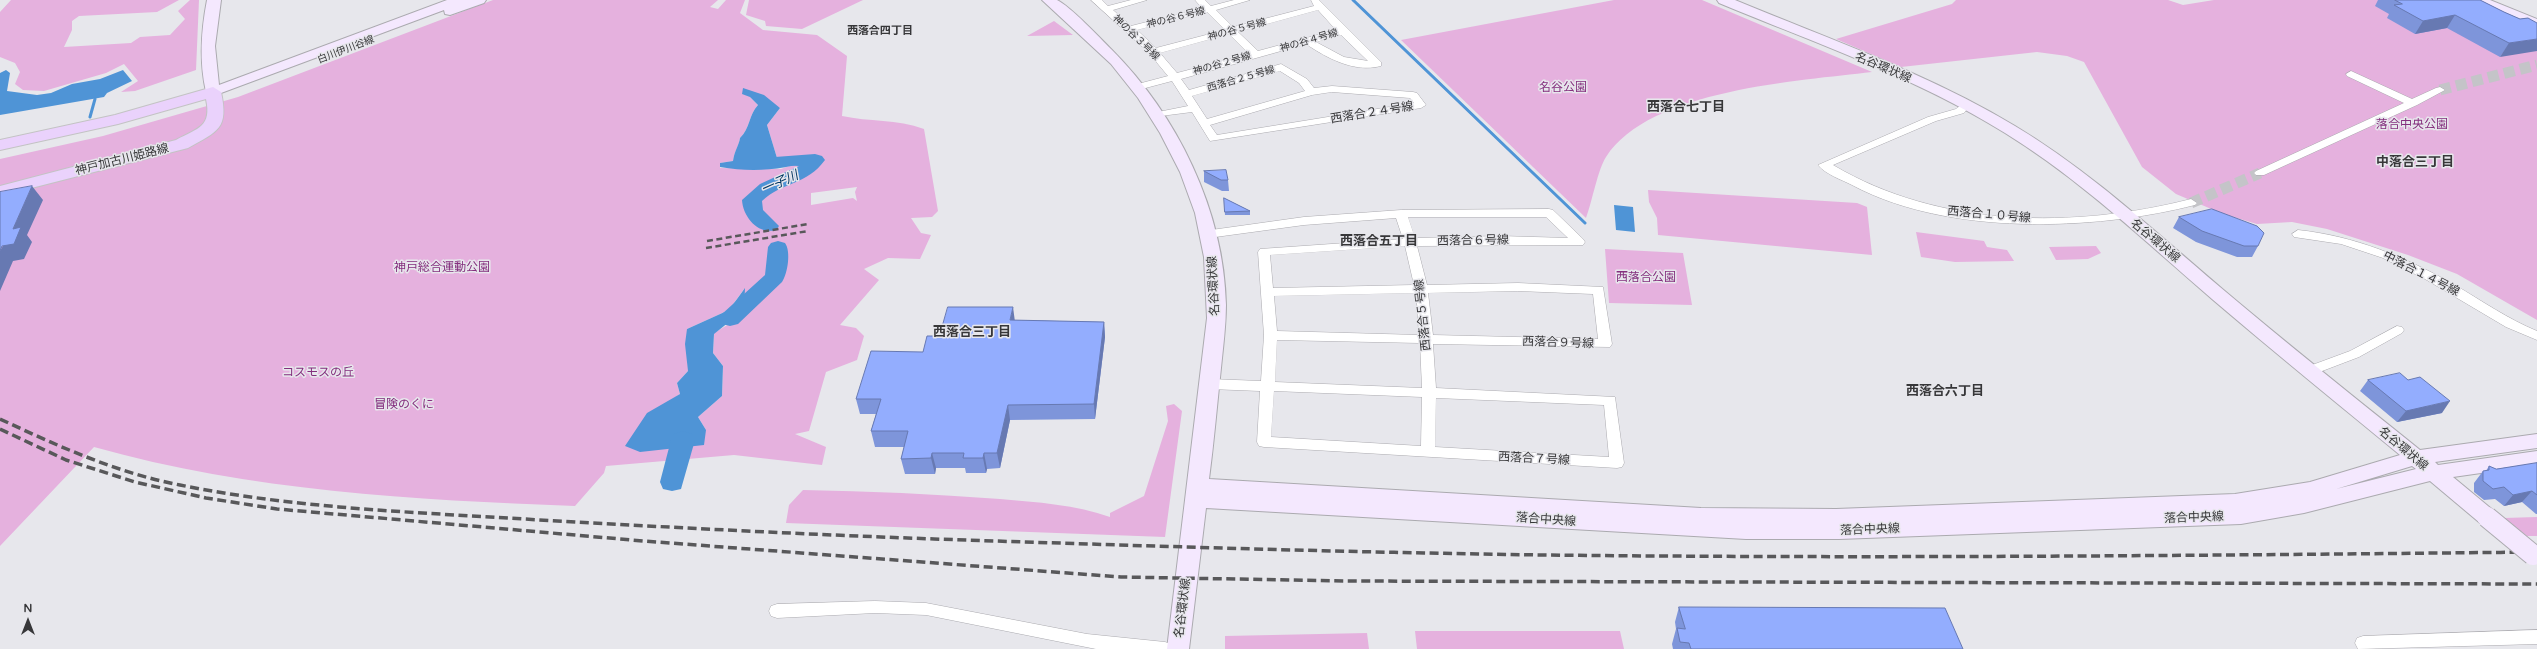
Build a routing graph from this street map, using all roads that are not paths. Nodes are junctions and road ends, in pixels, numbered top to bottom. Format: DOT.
graph roads {
  1 [pos="214,0"];
  2 [pos="459,0"];
  3 [pos="479,0"];
  4 [pos="1049,0"];
  5 [pos="1096,0"];
  6 [pos="1142,0"];
  7 [pos="1200,0"];
  8 [pos="1244,0"];
  9 [pos="1724,0"];
  10 [pos="2479,0"];
  11 [pos="1317,3"];
  12 [pos="1107,9"];
  13 [pos="1210,10"];
  14 [pos="2537,24"];
  15 [pos="1130,29"];
  16 [pos="1343,31"];
  17 [pos="1233,32"];
  18 [pos="1308,41"];
  19 [pos="1153,52"];
  20 [pos="1256,55"];
  21 [pos="2351,74"];
  22 [pos="1175,77"];
  23 [pos="1138,87"];
  24 [pos="2440,90"];
  25 [pos="1311,92"];
  26 [pos="1187,94"];
  27 [pos="213,96"];
  28 [pos="2413,103"];
  29 [pos="1965,105"];
  30 [pos="1195,108"];
  31 [pos="1157,115"];
  32 [pos="1204,123"];
  33 [pos="0,144"];
  34 [pos="0,154"];
  35 [pos="2260,173"];
  36 [pos="0,191"];
  37 [pos="2191,204"];
  38 [pos="1401,214"];
  39 [pos="2125,216"];
  40 [pos="1208,234"];
  41 [pos="2298,234"];
  42 [pos="1410,242"];
  43 [pos="1421,288"];
  44 [pos="1269,292"];
  45 [pos="2397,330"];
  46 [pos="1271,335"];
  47 [pos="2537,336"];
  48 [pos="1426,339"];
  49 [pos="2309,371"];
  50 [pos="1210,384"];
  51 [pos="1269,386"];
  52 [pos="1429,393"];
  53 [pos="2537,441"];
  54 [pos="1428,453"];
  55 [pos="2414,458"];
  56 [pos="2537,458"];
  57 [pos="2432,473"];
  58 [pos="1198,493"];
  59 [pos="2537,558"];
  60 [pos="776,611"];
  61 [pos="2537,637"];
  62 [pos="1165,649"];
  63 [pos="1178,649"];
  64 [pos="2367,649"];
  1 -- 27 [label="street"];
  2 -- 27 [label="street, 白川伊川谷線"];
  3 -- 27 [label="street, 白川伊川谷線"];
  4 -- 23 [label="street, 名谷環状線"];
  5 -- 12 [label="street, 神の谷３号線"];
  6 -- 12 [label="street"];
  7 -- 13 [label="street, 神の谷２号線"];
  8 -- 13 [label="street, 神の谷６号線"];
  9 -- 29 [label="street, 名谷環状線"];
  10 -- 14 [label="street"];
  11 -- 16 [label="street, 神の谷４号線"];
  11 -- 17 [label="street, 神の谷５号線"];
  12 -- 15 [label="street, 神の谷３号線"];
  13 -- 15 [label="street, 神の谷６号線"];
  13 -- 17 [label="street, 神の谷２号線"];
  15 -- 19 [label="street, 神の谷３号線"];
  16 -- 18 [label="street, 神の谷４号線"];
  16 -- 18 [label="street"];
  17 -- 19 [label="street, 神の谷５号線"];
  17 -- 20 [label="street, 神の谷２号線"];
  18 -- 20 [label="street, 神の谷４号線"];
  19 -- 22 [label="street, 神の谷３号線"];
  20 -- 22 [label="street, 神の谷２号線"];
  21 -- 28 [label="street"];
  22 -- 23 [label="street, 神の谷２号線"];
  22 -- 26 [label="street, 西落合２４号線"];
  23 -- 31 [label="street, 名谷環状線"];
  24 -- 28 [label="street"];
  25 -- 26 [label="street, 西落合２５号線"];
  25 -- 32 [label="street, 西落合２４号線"];
  25 -- 32 [label="street, 西落合２４号線"];
  26 -- 30 [label="street, 西落合２４号線"];
  27 -- 33 [label="main road"];
  27 -- 34 [label="main road"];
  27 -- 36 [label="main road, 神戸加古川姫路線"];
  28 -- 35 [label="street"];
  29 -- 39 [label="street, 名谷環状線"];
  29 -- 39 [label="street, 西落合１０号線"];
  30 -- 31 [label="street"];
  30 -- 32 [label="street, 西落合２４号線"];
  31 -- 40 [label="street, 名谷環状線"];
  37 -- 39 [label="street"];
  38 -- 40 [label="street"];
  38 -- 42 [label="street, 西落合５号線"];
  38 -- 42 [label="street, 西落合６号線"];
  39 -- 49 [label="street, 名谷環状線"];
  40 -- 50 [label="street, 名谷環状線"];
  41 -- 47 [label="street, 中落合１４号線"];
  42 -- 43 [label="street, 西落合５号線"];
  42 -- 44 [label="street, 西落合６号線"];
  43 -- 44 [label="street, 西落合９号線"];
  43 -- 48 [label="street, 西落合５号線"];
  43 -- 48 [label="street, 西落合９号線"];
  44 -- 46 [label="street, 西落合６号線"];
  45 -- 49 [label="street"];
  46 -- 48 [label="street, 西落合９号線"];
  46 -- 51 [label="street, 西落合６号線"];
  48 -- 52 [label="street, 西落合５号線"];
  49 -- 55 [label="street, 名谷環状線"];
  50 -- 51 [label="street"];
  50 -- 58 [label="street, 名谷環状線"];
  51 -- 52 [label="street"];
  51 -- 54 [label="street, 西落合７号線"];
  52 -- 54 [label="street, 西落合５号線"];
  52 -- 54 [label="street, 西落合７号線"];
  53 -- 55 [label="street, 落合中央線"];
  55 -- 57 [label="street, 名谷環状線"];
  55 -- 58 [label="street, 落合中央線"];
  56 -- 57 [label="street, 落合中央線"];
  57 -- 58 [label="street, 落合中央線"];
  57 -- 59 [label="street, 名谷環状線, bridge"];
  58 -- 63 [label="street, 名谷環状線"];
  60 -- 62 [label="street"];
  61 -- 64 [label="street"];
}
